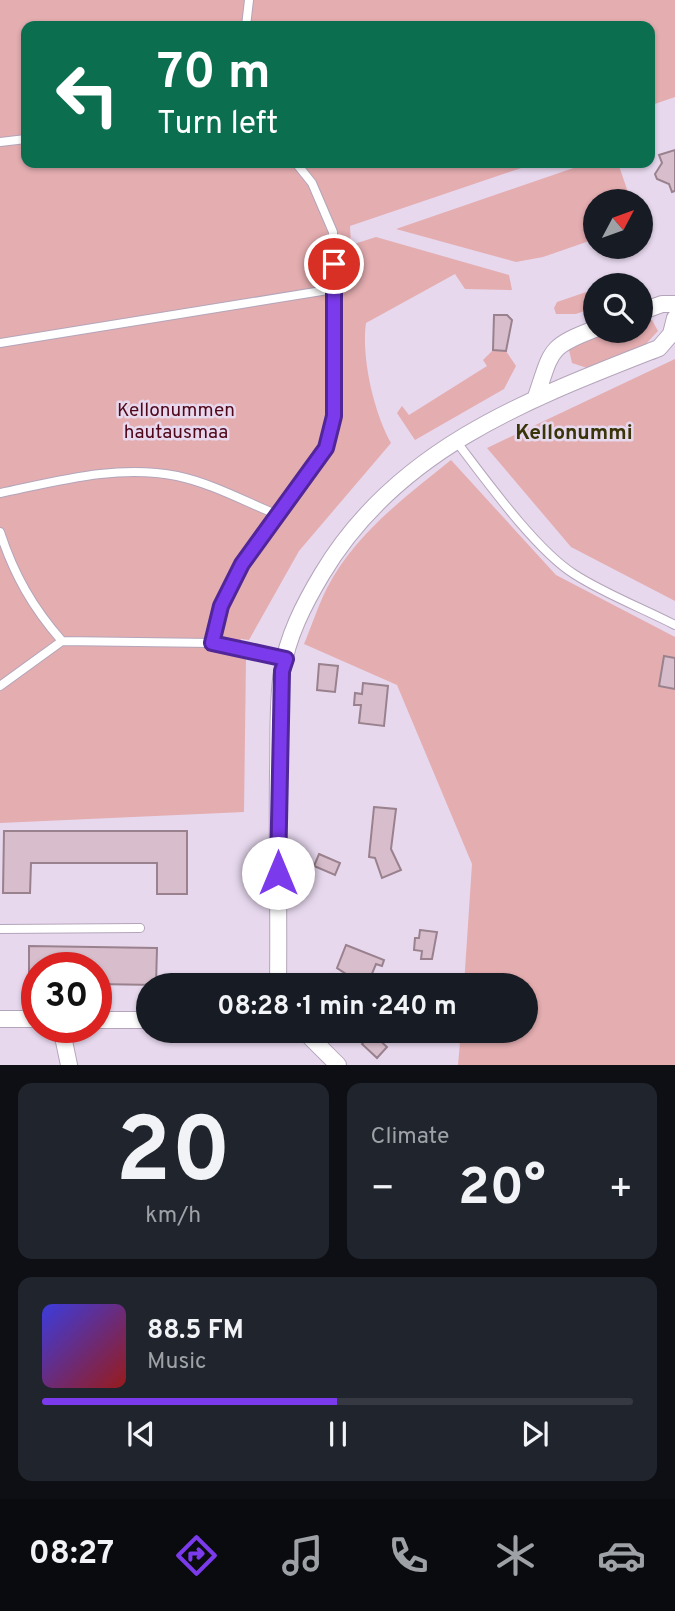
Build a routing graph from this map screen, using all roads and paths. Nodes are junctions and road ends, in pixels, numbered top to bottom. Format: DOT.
graph roads {
  1 [pos="249,0"];
  2 [pos="247,21"];
  3 [pos="21,140"];
  4 [pos="0,142"];
  5 [pos="300,168"];
  6 [pos="334,289"];
  7 [pos="675,304"];
  8 [pos="653,307"];
  9 [pos="675,316"];
  10 [pos="583,333"];
  11 [pos="0,343"];
  12 [pos="536,397"];
  13 [pos="456,441"];
  14 [pos="0,493"];
  15 [pos="278,515"];
  16 [pos="0,532"];
  17 [pos="675,625"];
  18 [pos="62,642"];
  19 [pos="212,643"];
  20 [pos="286,659"];
  21 [pos="0,686"];
  22 [pos="140,928"];
  23 [pos="0,929"];
  24 [pos="278,973"];
  25 [pos="0,1019"];
  26 [pos="21,1020"];
  27 [pos="112,1020"];
  28 [pos="136,1020"];
  29 [pos="64,1043"];
  30 [pos="316,1043"];
  31 [pos="69,1065"];
  32 [pos="338,1065"];
  1 -- 2 [label="lane"];
  3 -- 4 [label="lane"];
  5 -- 6 [label="lane"];
  6 -- 11 [label="lane"];
  6 -- 15 [label="lane"];
  7 -- 8 [label="street"];
  7 -- 9 [label="street"];
  9 -- 12 [label="street"];
  10 -- 12 [label="street"];
  12 -- 13 [label="street"];
  13 -- 17 [label="lane"];
  13 -- 20 [label="street"];
  14 -- 15 [label="lane"];
  15 -- 19 [label="lane"];
  16 -- 18 [label="lane"];
  18 -- 19 [label="lane"];
  18 -- 21 [label="lane"];
  19 -- 20 [label="lane"];
  20 -- 24 [label="street"];
  22 -- 23 [label="lane"];
  25 -- 26 [label="street"];
  27 -- 28 [label="street"];
  29 -- 31 [label="street"];
  30 -- 32 [label="street"];
}
